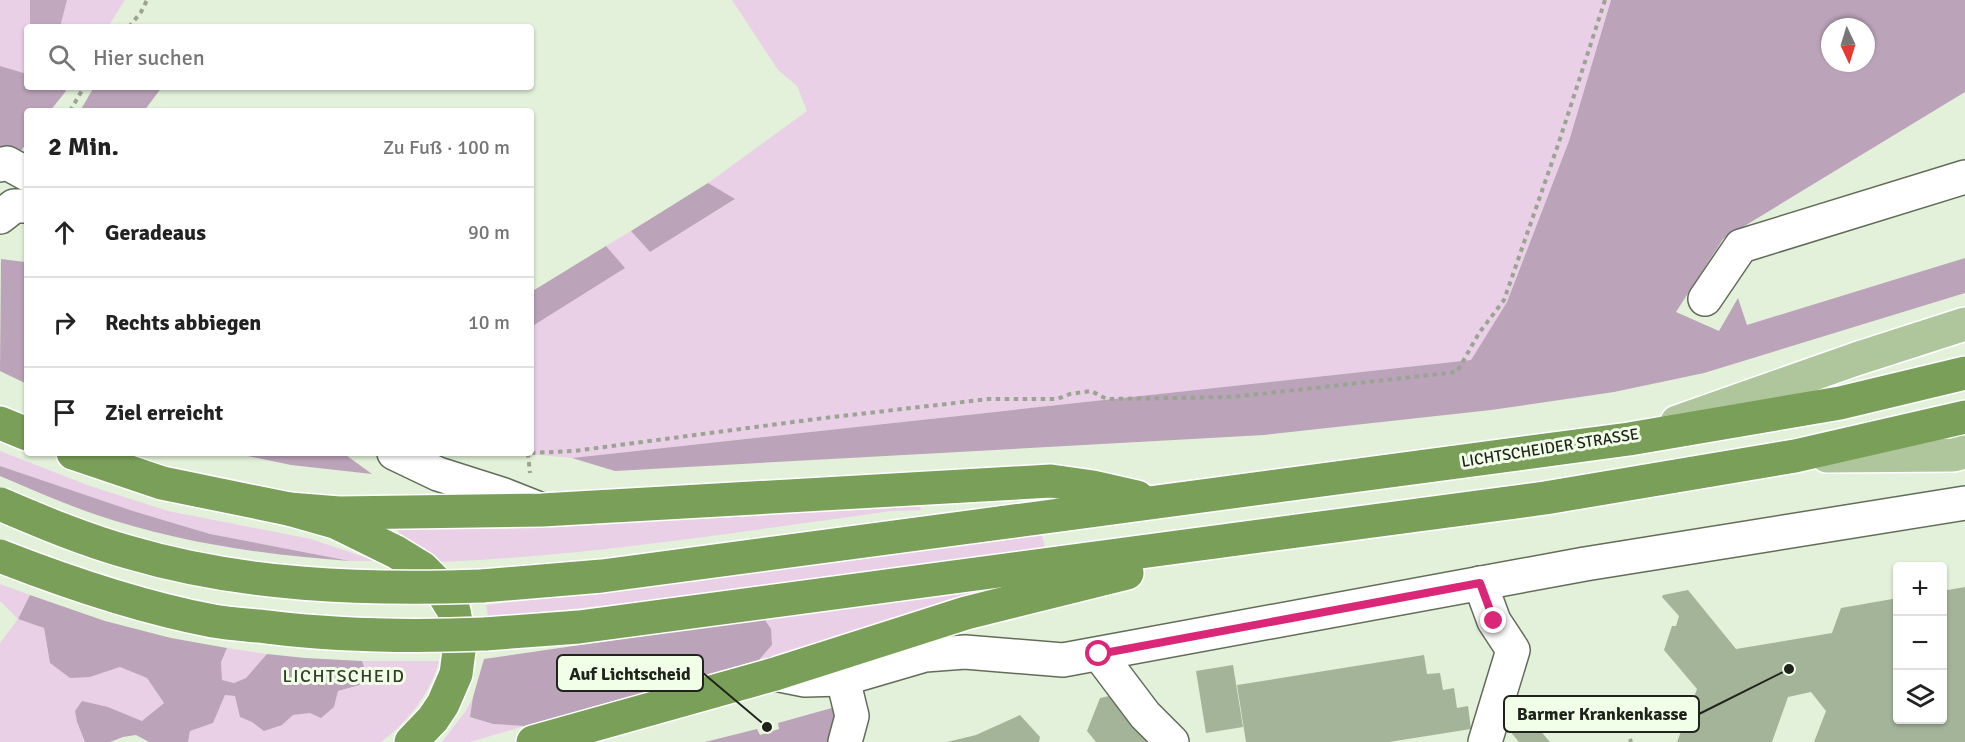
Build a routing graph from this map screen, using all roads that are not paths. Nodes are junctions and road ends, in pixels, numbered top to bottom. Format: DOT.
graph roads {
  1 [pos="0,165"];
  2 [pos="1965,177"];
  3 [pos="20,196"];
  4 [pos="1705,299"];
  5 [pos="1965,324"];
  6 [pos="1965,373"];
  7 [pos="1965,417"];
  8 [pos="0,423"];
  9 [pos="24,433"];
  10 [pos="1629,439"];
  11 [pos="1965,452"];
  12 [pos="82,456"];
  13 [pos="400,456"];
  14 [pos="1796,456"];
  15 [pos="1156,502"];
  16 [pos="1965,503"];
  17 [pos="0,504"];
  18 [pos="289,509"];
  19 [pos="542,510"];
  20 [pos="1289,532"];
  21 [pos="0,556"];
  22 [pos="1480,583"];
  23 [pos="1099,654"];
  24 [pos="775,674"];
  25 [pos="843,679"];
  26 [pos="411,742"];
  27 [pos="533,742"];
  28 [pos="845,742"];
  29 [pos="1172,742"];
  30 [pos="1485,742"];
  1 -- 3 [label="street"];
  2 -- 4 [label="street"];
  5 -- 10 [label="main road, LICHTSCHEIDER STRASSE"];
  6 -- 10 [label="highway"];
  7 -- 14 [label="highway"];
  8 -- 9 [label="highway"];
  10 -- 15 [label="highway, LICHTSCHEIDER STRASSE"];
  11 -- 14 [label="main road"];
  12 -- 18 [label="highway"];
  13 -- 19 [label="street"];
  14 -- 20 [label="highway"];
  15 -- 17 [label="highway, LICHTSCHEIDER STRASSE, bridge"];
  15 -- 19 [label="highway"];
  16 -- 22 [label="street"];
  18 -- 19 [label="highway"];
  18 -- 26 [label="highway"];
  20 -- 21 [label="highway, bridge"];
  20 -- 24 [label="highway"];
  22 -- 23 [label="street"];
  22 -- 30 [label="street"];
  23 -- 25 [label="street"];
  23 -- 29 [label="street"];
  24 -- 25 [label="street"];
  24 -- 27 [label="highway"];
  25 -- 28 [label="street"];
}
